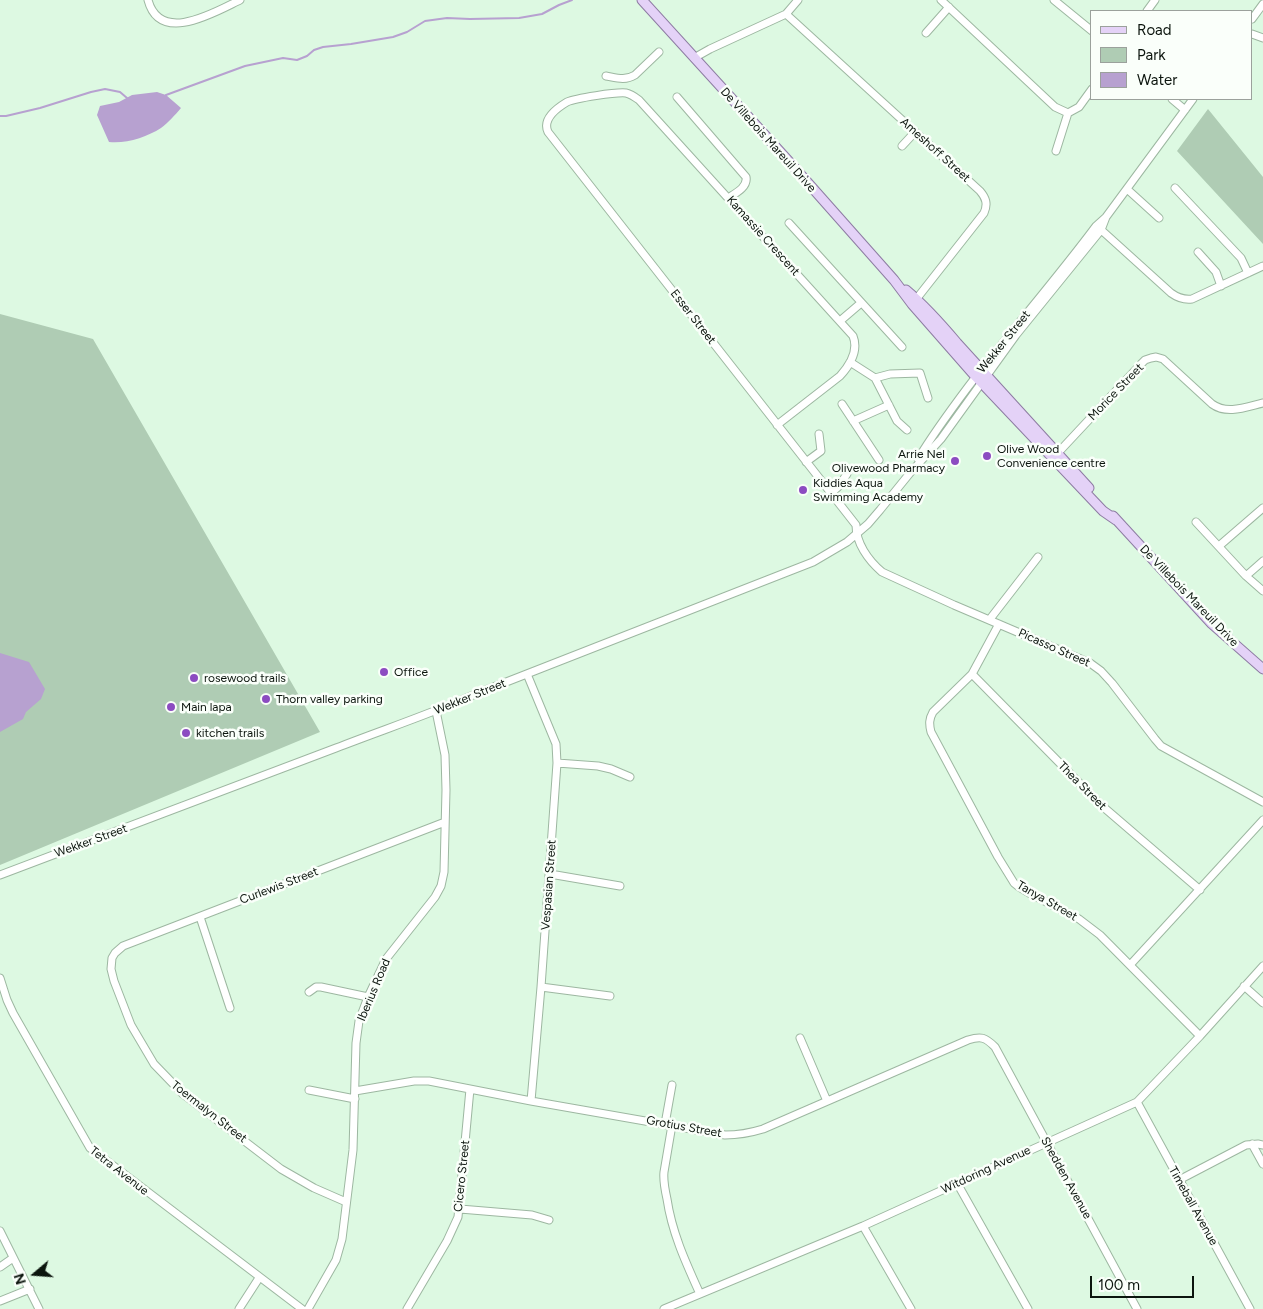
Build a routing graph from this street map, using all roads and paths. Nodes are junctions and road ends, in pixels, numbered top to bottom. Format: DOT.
graph roads {
  1 [pos="148,0"];
  2 [pos="240,0"];
  3 [pos="642,0"];
  4 [pos="798,0"];
  5 [pos="941,0"];
  6 [pos="1054,0"];
  7 [pos="1156,0"];
  8 [pos="1263,4"];
  9 [pos="949,7"];
  10 [pos="1148,10"];
  11 [pos="786,14"];
  12 [pos="1253,18"];
  13 [pos="1090,29"];
  14 [pos="926,33"];
  15 [pos="659,52"];
  16 [pos="694,58"];
  17 [pos="606,76"];
  18 [pos="626,80"];
  19 [pos="1090,92"];
  20 [pos="627,93"];
  21 [pos="677,97"];
  22 [pos="1173,100"];
  23 [pos="1191,100"];
  24 [pos="1185,110"];
  25 [pos="1068,112"];
  26 [pos="915,132"];
  27 [pos="902,146"];
  28 [pos="1056,151"];
  29 [pos="1174,188"];
  30 [pos="1127,189"];
  31 [pos="728,198"];
  32 [pos="1159,218"];
  33 [pos="789,223"];
  34 [pos="1099,228"];
  35 [pos="1198,252"];
  36 [pos="1263,266"];
  37 [pos="1248,273"];
  38 [pos="1221,286"];
  39 [pos="914,301"];
  40 [pos="861,303"];
  41 [pos="840,321"];
  42 [pos="902,347"];
  43 [pos="850,362"];
  44 [pos="982,376"];
  45 [pos="874,378"];
  46 [pos="928,398"];
  47 [pos="1263,403"];
  48 [pos="842,404"];
  49 [pos="888,405"];
  50 [pos="853,421"];
  51 [pos="777,425"];
  52 [pos="907,430"];
  53 [pos="819,434"];
  54 [pos="1055,456"];
  55 [pos="879,460"];
  56 [pos="806,462"];
  57 [pos="847,474"];
  58 [pos="831,493"];
  59 [pos="1263,508"];
  60 [pos="1196,522"];
  61 [pos="856,534"];
  62 [pos="1219,546"];
  63 [pos="1038,557"];
  64 [pos="1263,561"];
  65 [pos="1246,576"];
  66 [pos="1263,591"];
  67 [pos="990,619"];
  68 [pos="999,624"];
  69 [pos="1263,669"];
  70 [pos="527,674"];
  71 [pos="972,674"];
  72 [pos="436,712"];
  73 [pos="558,763"];
  74 [pos="630,777"];
  75 [pos="1263,802"];
  76 [pos="1263,820"];
  77 [pos="445,822"];
  78 [pos="550,874"];
  79 [pos="0,875"];
  80 [pos="620,886"];
  81 [pos="1200,890"];
  82 [pos="200,917"];
  83 [pos="115,952"];
  84 [pos="1130,965"];
  85 [pos="1263,966"];
  86 [pos="0,978"];
  87 [pos="1244,986"];
  88 [pos="541,987"];
  89 [pos="309,992"];
  90 [pos="610,996"];
  91 [pos="368,997"];
  92 [pos="1263,1003"];
  93 [pos="230,1008"];
  94 [pos="1200,1036"];
  95 [pos="803,1039"];
  96 [pos="995,1047"];
  97 [pos="672,1085"];
  98 [pos="470,1089"];
  99 [pos="309,1090"];
  100 [pos="355,1095"];
  101 [pos="829,1100"];
  102 [pos="531,1101"];
  103 [pos="1136,1102"];
  104 [pos="668,1125"];
  105 [pos="1046,1142"];
  106 [pos="1252,1144"];
  107 [pos="1263,1145"];
  108 [pos="1263,1164"];
  109 [pos="1179,1180"];
  110 [pos="958,1183"];
  111 [pos="346,1202"];
  112 [pos="460,1209"];
  113 [pos="549,1220"];
  114 [pos="863,1226"];
  115 [pos="0,1231"];
  116 [pos="13,1258"];
  117 [pos="0,1267"];
  118 [pos="259,1278"];
  119 [pos="30,1289"];
  120 [pos="700,1294"];
  121 [pos="0,1301"];
  122 [pos="39,1309"];
  123 [pos="239,1309"];
  124 [pos="302,1309"];
  125 [pos="308,1309"];
  126 [pos="407,1309"];
  127 [pos="664,1309"];
  128 [pos="911,1309"];
  129 [pos="1028,1309"];
  130 [pos="1137,1309"];
  131 [pos="1250,1309"];
  1 -- 2 [label="street"];
  3 -- 16 [label="main road, De Villebois Mareuil Drive"];
  4 -- 11 [label="street"];
  5 -- 9 [label="street"];
  6 -- 13 [label="street"];
  7 -- 10 [label="street"];
  8 -- 12 [label="street"];
  9 -- 14 [label="street"];
  9 -- 25 [label="street"];
  11 -- 16 [label="street"];
  11 -- 26 [label="street, Ameshoff Street"];
  15 -- 18 [label="street"];
  16 -- 39 [label="main road, De Villebois Mareuil Drive"];
  17 -- 18 [label="street"];
  18 -- 20 [label="street"];
  19 -- 25 [label="street"];
  20 -- 31 [label="street, Kamassie Crescent"];
  20 -- 51 [label="street, Esser Street"];
  21 -- 31 [label="street"];
  22 -- 24 [label="street"];
  23 -- 24 [label="street, Wekker Street"];
  24 -- 30 [label="street, Wekker Street"];
  25 -- 28 [label="street"];
  26 -- 27 [label="street"];
  26 -- 39 [label="street, Ameshoff Street"];
  29 -- 37 [label="street"];
  30 -- 32 [label="street"];
  30 -- 34 [label="street, Wekker Street"];
  31 -- 41 [label="street, Kamassie Crescent"];
  33 -- 40 [label="street"];
  34 -- 38 [label="street"];
  34 -- 44 [label="street, Wekker Street"];
  35 -- 38 [label="street"];
  36 -- 37 [label="street"];
  37 -- 38 [label="street"];
  39 -- 44 [label="main road, De Villebois Mareuil Drive"];
  40 -- 41 [label="street"];
  40 -- 42 [label="street"];
  41 -- 43 [label="street, Kamassie Crescent"];
  43 -- 45 [label="street"];
  43 -- 51 [label="street"];
  44 -- 54 [label="main road, De Villebois Mareuil Drive"];
  44 -- 61 [label="street, Wekker Street"];
  45 -- 46 [label="street"];
  45 -- 49 [label="street"];
  47 -- 54 [label="street, Morice Street"];
  48 -- 50 [label="street"];
  49 -- 50 [label="street"];
  49 -- 52 [label="street"];
  50 -- 55 [label="street"];
  51 -- 56 [label="street, Esser Street"];
  53 -- 56 [label="street"];
  54 -- 69 [label="main road, De Villebois Mareuil Drive"];
  56 -- 58 [label="street, Esser Street"];
  57 -- 58 [label="street"];
  58 -- 61 [label="street, Esser Street"];
  59 -- 62 [label="street"];
  60 -- 62 [label="street"];
  61 -- 67 [label="street, Picasso Street"];
  61 -- 70 [label="street, Wekker Street"];
  62 -- 65 [label="street"];
  63 -- 67 [label="street"];
  64 -- 65 [label="street"];
  65 -- 66 [label="street"];
  67 -- 68 [label="street, Picasso Street"];
  68 -- 71 [label="street"];
  68 -- 75 [label="street, Picasso Street"];
  70 -- 72 [label="street, Wekker Street"];
  70 -- 73 [label="street, Vespasian Street"];
  71 -- 81 [label="street, Thea Street"];
  71 -- 84 [label="street, Tanya Street"];
  72 -- 77 [label="street, Iberius Road"];
  72 -- 79 [label="street, Wekker Street"];
  73 -- 74 [label="street"];
  73 -- 78 [label="street, Vespasian Street"];
  76 -- 81 [label="street"];
  77 -- 82 [label="street, Curlewis Street"];
  77 -- 91 [label="street, Iberius Road"];
  78 -- 80 [label="street"];
  78 -- 88 [label="street, Vespasian Street"];
  81 -- 84 [label="street"];
  82 -- 83 [label="street, Curlewis Street"];
  82 -- 93 [label="street"];
  83 -- 111 [label="street, Toermalyn Street"];
  84 -- 94 [label="street, Tanya Street"];
  85 -- 87 [label="street, Witdoring Avenue"];
  86 -- 118 [label="street, Tetra Avenue"];
  87 -- 92 [label="street"];
  87 -- 94 [label="street, Witdoring Avenue"];
  88 -- 90 [label="street"];
  88 -- 102 [label="street, Vespasian Street"];
  89 -- 91 [label="street"];
  91 -- 100 [label="street, Iberius Road"];
  94 -- 103 [label="street, Witdoring Avenue"];
  95 -- 101 [label="street"];
  96 -- 101 [label="street, Grotius Street"];
  96 -- 105 [label="street, Shedden Avenue"];
  97 -- 104 [label="street"];
  98 -- 100 [label="street, Grotius Street"];
  98 -- 102 [label="street, Grotius Street"];
  98 -- 112 [label="street, Cicero Street"];
  99 -- 100 [label="street, Grotius Street"];
  100 -- 111 [label="street, Iberius Road"];
  101 -- 104 [label="street, Grotius Street"];
  102 -- 104 [label="street, Grotius Street"];
  103 -- 105 [label="street, Witdoring Avenue"];
  103 -- 109 [label="street, Timeball Avenue"];
  104 -- 120 [label="street"];
  105 -- 110 [label="street, Witdoring Avenue"];
  105 -- 130 [label="street, Shedden Avenue"];
  106 -- 107 [label="street"];
  106 -- 108 [label="street"];
  106 -- 109 [label="street"];
  109 -- 131 [label="street, Timeball Avenue"];
  110 -- 114 [label="street, Witdoring Avenue"];
  110 -- 129 [label="street"];
  111 -- 125 [label="street, Iberius Road"];
  112 -- 113 [label="street"];
  112 -- 126 [label="street, Cicero Street"];
  114 -- 120 [label="street, Witdoring Avenue"];
  114 -- 128 [label="street"];
  115 -- 116 [label="street"];
  116 -- 117 [label="street"];
  116 -- 119 [label="street"];
  118 -- 123 [label="street"];
  118 -- 124 [label="street, Tetra Avenue"];
  119 -- 121 [label="street"];
  119 -- 122 [label="street"];
  120 -- 127 [label="street, Witdoring Avenue"];
}
